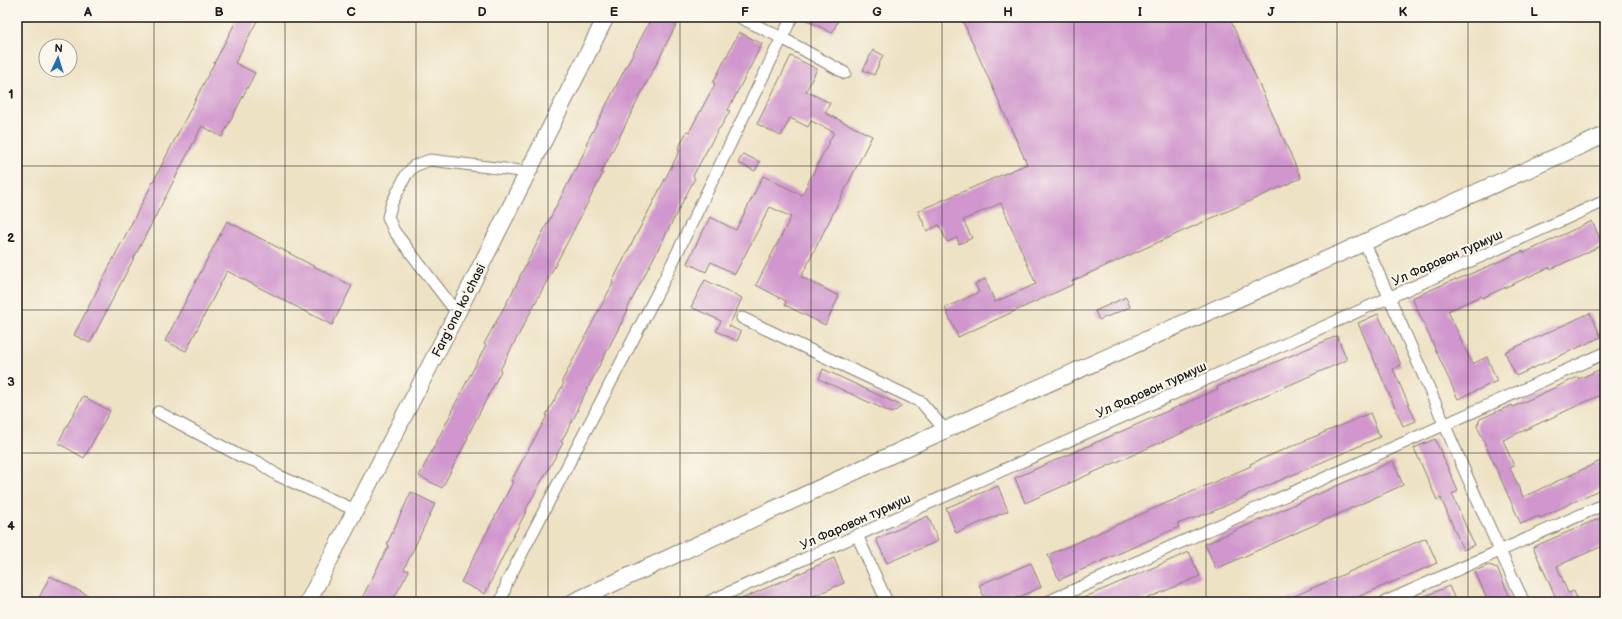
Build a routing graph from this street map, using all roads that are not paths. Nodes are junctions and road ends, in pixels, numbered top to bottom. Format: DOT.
graph roads {
  1 [pos="606,17"];
  2 [pos="739,17"];
  3 [pos="792,17"];
  4 [pos="782,38"];
  5 [pos="845,73"];
  6 [pos="1605,135"];
  7 [pos="529,172"];
  8 [pos="1605,201"];
  9 [pos="1364,242"];
  10 [pos="1390,297"];
  11 [pos="457,313"];
  12 [pos="742,318"];
  13 [pos="1605,353"];
  14 [pos="158,412"];
  15 [pos="1445,424"];
  16 [pos="945,430"];
  17 [pos="1605,504"];
  18 [pos="356,510"];
  19 [pos="857,535"];
  20 [pos="1499,551"];
  21 [pos="308,602"];
  22 [pos="501,602"];
  23 [pos="572,602"];
  24 [pos="708,602"];
  25 [pos="887,602"];
  26 [pos="1047,602"];
  27 [pos="1385,602"];
  28 [pos="1524,602"];
  1 -- 7 [label="main road, Fargʻona koʻchasi"];
  2 -- 4 [label="street"];
  3 -- 4 [label="street"];
  4 -- 5 [label="street"];
  4 -- 22 [label="street"];
  6 -- 9 [label="main road"];
  7 -- 11 [label="main road, Fargʻona koʻchasi"];
  7 -- 11 [label="street"];
  8 -- 10 [label="street, Ул Фаровон турмуш"];
  9 -- 10 [label="street"];
  9 -- 16 [label="main road"];
  10 -- 15 [label="street"];
  10 -- 19 [label="street, Ул Фаровон турмуш"];
  11 -- 18 [label="main road, Fargʻona koʻchasi"];
  12 -- 16 [label="street"];
  13 -- 15 [label="street"];
  14 -- 18 [label="street"];
  15 -- 20 [label="street"];
  15 -- 26 [label="street"];
  16 -- 23 [label="main road"];
  17 -- 20 [label="street"];
  18 -- 21 [label="main road, Fargʻona koʻchasi"];
  19 -- 24 [label="street, Ул Фаровон турмуш"];
  19 -- 25 [label="street"];
  20 -- 27 [label="street"];
  20 -- 28 [label="street"];
}
